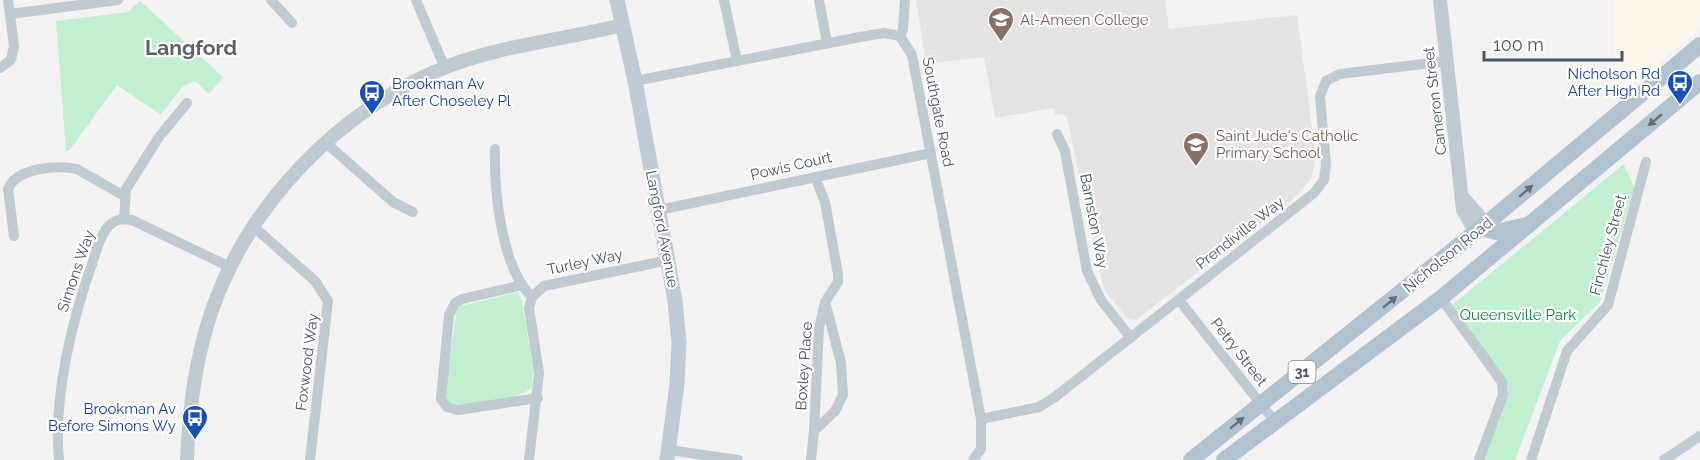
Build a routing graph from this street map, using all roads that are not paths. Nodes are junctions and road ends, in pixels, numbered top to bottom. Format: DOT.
graph roads {
  1 [pos="8,0"];
  2 [pos="118,0"];
  3 [pos="271,0"];
  4 [pos="417,0"];
  5 [pos="617,0"];
  6 [pos="724,0"];
  7 [pos="819,0"];
  8 [pos="905,0"];
  9 [pos="1440,0"];
  10 [pos="10,14"];
  11 [pos="292,23"];
  12 [pos="622,25"];
  13 [pos="900,36"];
  14 [pos="827,44"];
  15 [pos="1700,45"];
  16 [pos="737,61"];
  17 [pos="1448,61"];
  18 [pos="0,68"];
  19 [pos="445,68"];
  20 [pos="635,81"];
  21 [pos="1700,82"];
  22 [pos="187,103"];
  23 [pos="1057,134"];
  24 [pos="326,143"];
  25 [pos="495,149"];
  26 [pos="931,153"];
  27 [pos="1646,162"];
  28 [pos="815,177"];
  29 [pos="124,196"];
  30 [pos="659,210"];
  31 [pos="412,212"];
  32 [pos="124,219"];
  33 [pos="1534,223"];
  34 [pos="254,227"];
  35 [pos="1480,228"];
  36 [pos="14,236"];
  37 [pos="669,260"];
  38 [pos="1481,266"];
  39 [pos="230,267"];
  40 [pos="522,285"];
  41 [pos="532,297"];
  42 [pos="1441,298"];
  43 [pos="1179,300"];
  44 [pos="825,302"];
  45 [pos="1131,338"];
  46 [pos="537,398"];
  47 [pos="1262,404"];
  48 [pos="981,419"];
  49 [pos="1275,422"];
  50 [pos="814,431"];
  51 [pos="1700,436"];
  52 [pos="668,455"];
  53 [pos="59,460"];
  54 [pos="187,460"];
  55 [pos="310,460"];
  56 [pos="529,460"];
  57 [pos="738,460"];
  58 [pos="811,460"];
  59 [pos="972,460"];
  60 [pos="1191,460"];
  61 [pos="1224,460"];
  62 [pos="1479,460"];
  63 [pos="1531,460"];
  64 [pos="1664,460"];
  1 -- 10 [label="street"];
  2 -- 10 [label="street"];
  3 -- 11 [label="street"];
  4 -- 19 [label="street"];
  5 -- 12 [label="main road, Langford Avenue"];
  6 -- 16 [label="street"];
  7 -- 14 [label="street"];
  8 -- 13 [label="street"];
  9 -- 17 [label="street, Cameron Street"];
  10 -- 18 [label="street"];
  12 -- 19 [label="street"];
  12 -- 20 [label="main road, Langford Avenue"];
  13 -- 14 [label="street"];
  13 -- 26 [label="street, Southgate Road"];
  14 -- 16 [label="street"];
  35 -- 15 [label="main road, Nicholson Road / 31, one-way"];
  16 -- 20 [label="street"];
  17 -- 35 [label="street, Cameron Street"];
  17 -- 43 [label="street, Prendiville Way"];
  19 -- 24 [label="street"];
  20 -- 30 [label="main road, Langford Avenue"];
  21 -- 33 [label="main road, Nicholson Road / 31, one-way"];
  22 -- 29 [label="street"];
  23 -- 45 [label="street, Barnston Way"];
  24 -- 31 [label="street"];
  24 -- 34 [label="street"];
  25 -- 40 [label="street"];
  26 -- 28 [label="street, Powis Court"];
  26 -- 48 [label="street, Southgate Road"];
  27 -- 63 [label="street, Finchley Street"];
  28 -- 30 [label="street, Powis Court"];
  28 -- 44 [label="street, Boxley Place"];
  29 -- 32 [label="street"];
  29 -- 36 [label="street"];
  30 -- 37 [label="main road, Langford Avenue"];
  32 -- 39 [label="street"];
  32 -- 53 [label="street, Simons Way"];
  33 -- 35 [label="main road"];
  33 -- 38 [label="main road, Nicholson Road / 31"];
  34 -- 39 [label="street"];
  34 -- 55 [label="street, Foxwood Way"];
  35 -- 38 [label="main road"];
  47 -- 35 [label="main road, Nicholson Road / 31, one-way"];
  37 -- 41 [label="street, Turley Way"];
  37 -- 52 [label="main road, Langford Avenue"];
  38 -- 42 [label="main road, Nicholson Road / 31"];
  39 -- 54 [label="street"];
  40 -- 41 [label="street"];
  40 -- 46 [label="street"];
  41 -- 46 [label="street"];
  42 -- 49 [label="main road, Nicholson Road / 31"];
  42 -- 62 [label="street"];
  43 -- 45 [label="street, Prendiville Way"];
  43 -- 47 [label="street, Petry Street"];
  44 -- 50 [label="street, Boxley Place"];
  44 -- 50 [label="street, Boxley Place"];
  45 -- 48 [label="street, Prendiville Way"];
  46 -- 56 [label="street"];
  47 -- 49 [label="street, Petry Street"];
  60 -- 47 [label="main road, Nicholson Road / 31, one-way"];
  48 -- 59 [label="street, Southgate Road"];
  49 -- 61 [label="main road, Nicholson Road / 31"];
  50 -- 58 [label="street, Boxley Place"];
  51 -- 64 [label="street"];
  52 -- 57 [label="street"];
}
